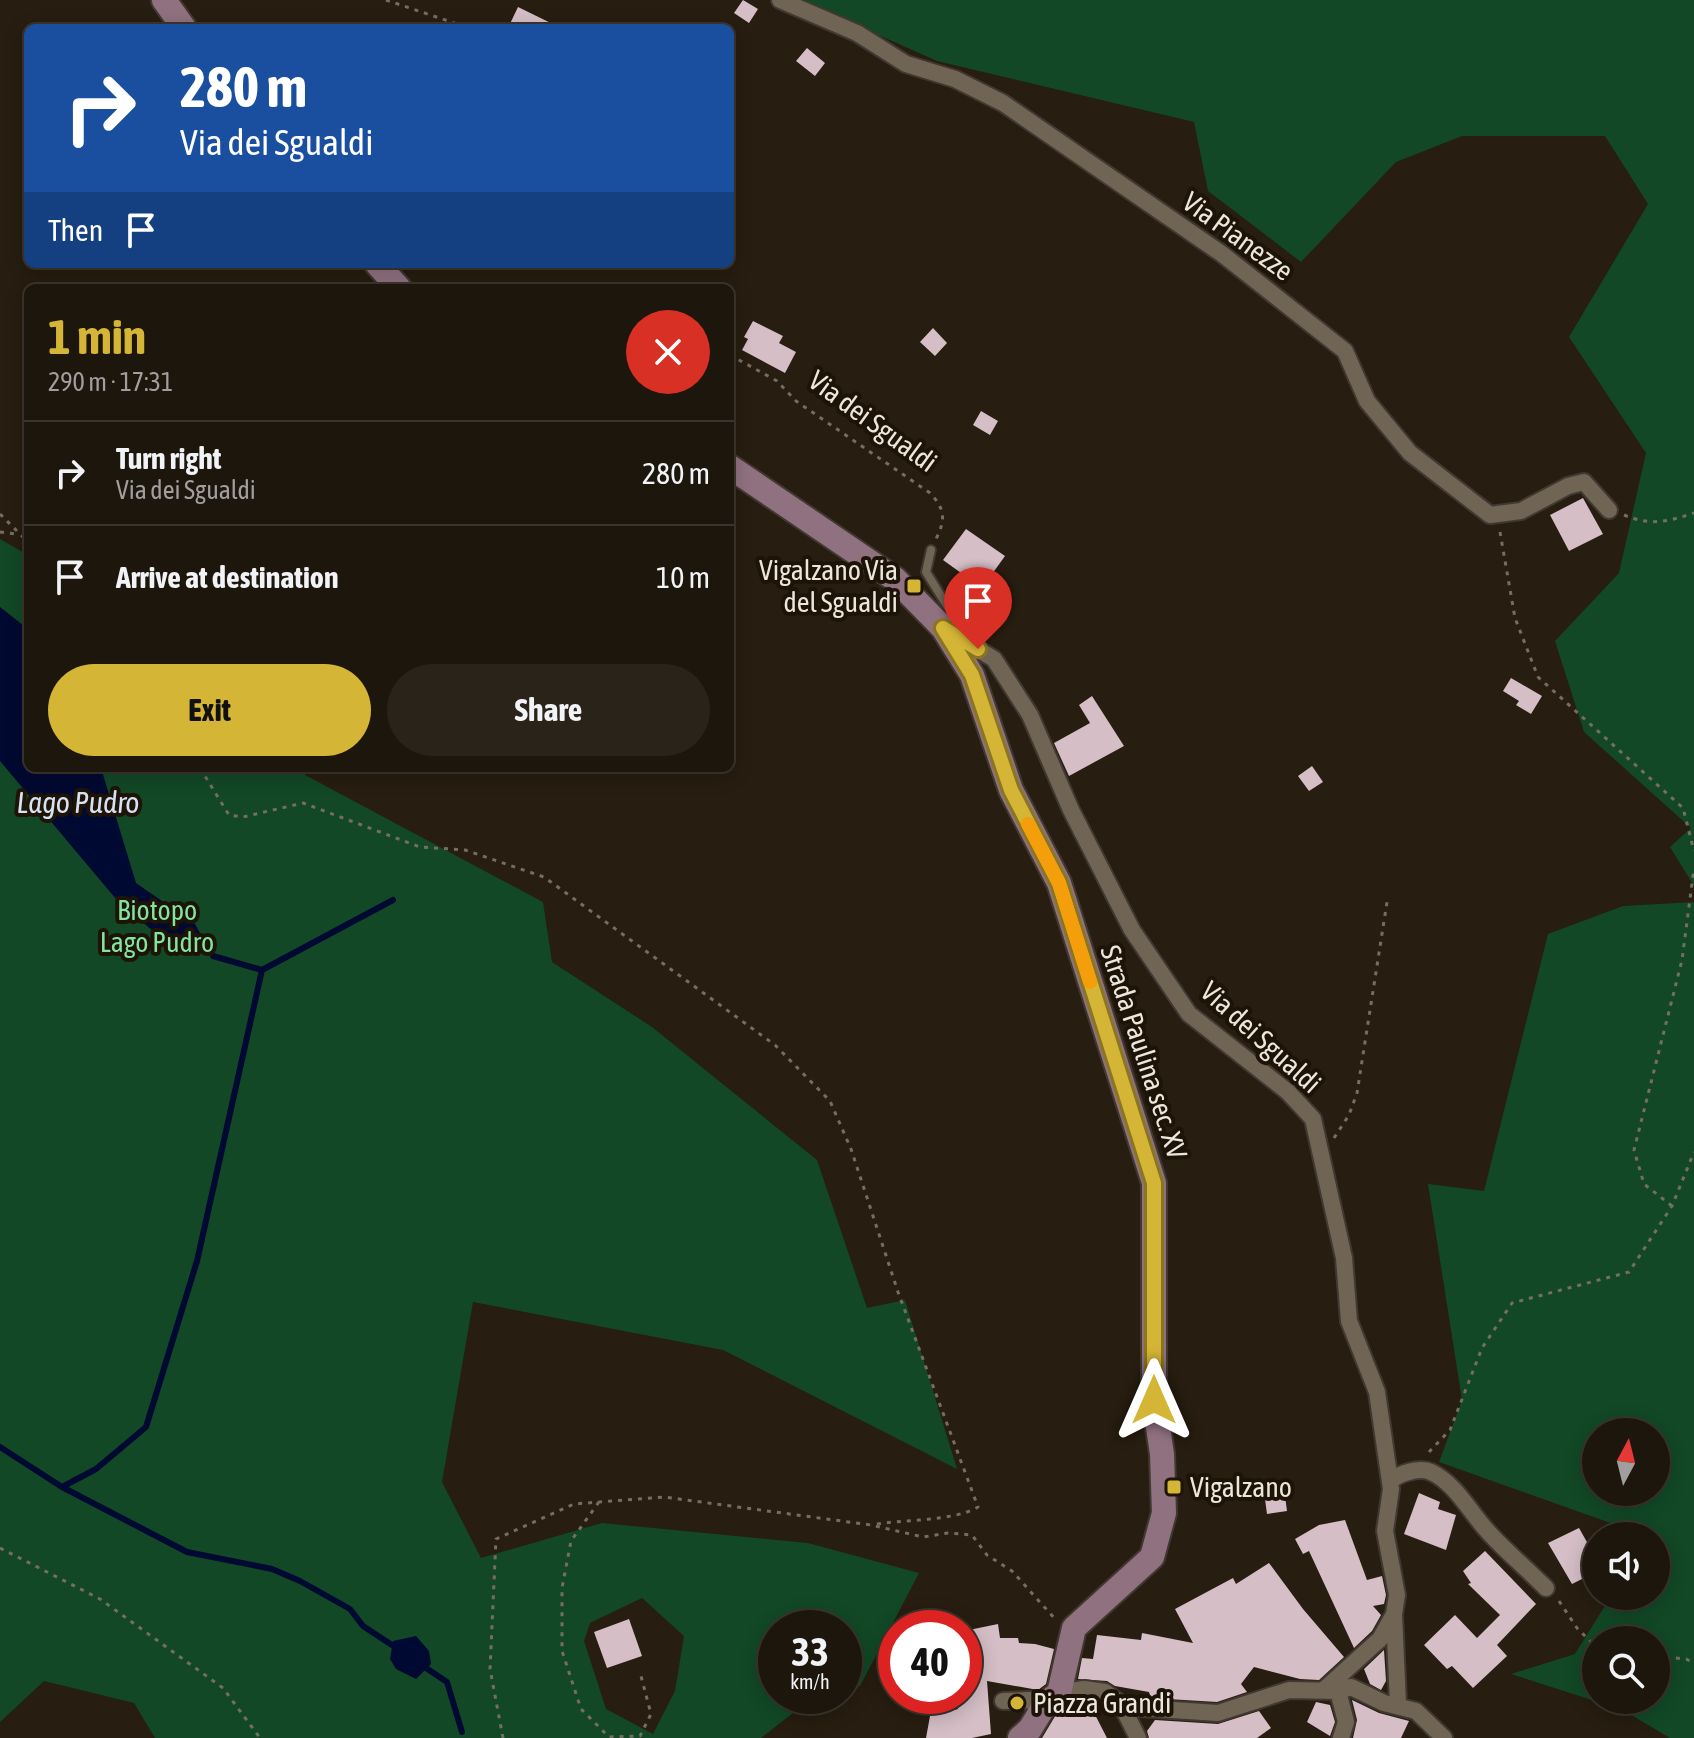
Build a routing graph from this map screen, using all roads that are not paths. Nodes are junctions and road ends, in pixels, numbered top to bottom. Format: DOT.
graph roads {
  1 [pos="164,0"];
  2 [pos="780,0"];
  3 [pos="181,24"];
  4 [pos="381,268"];
  5 [pos="395,284"];
  6 [pos="734,470"];
  7 [pos="1609,510"];
  8 [pos="931,550"];
  9 [pos="952,633"];
  10 [pos="1390,1481"];
  11 [pos="1546,1588"];
  12 [pos="1394,1614"];
  13 [pos="1332,1690"];
  14 [pos="1051,1700"];
  15 [pos="1003,1701"];
  16 [pos="1121,1704"];
  17 [pos="1398,1704"];
  18 [pos="1020,1738"];
  19 [pos="1138,1738"];
  20 [pos="1341,1738"];
  21 [pos="1444,1738"];
  1 -- 3 [label="street"];
  2 -- 7 [label="street, Via Pianezze"];
  4 -- 5 [label="street"];
  6 -- 9 [label="street, Strada Paulina sec. XV"];
  8 -- 9 [label="lane"];
  9 -- 10 [label="street, Via dei Sgualdi"];
  9 -- 14 [label="street, Strada Paulina sec. XV"];
  10 -- 11 [label="street"];
  10 -- 12 [label="street, Via dei Sgualdi"];
  12 -- 13 [label="street"];
  12 -- 17 [label="street, Via dei Sgualdi"];
  13 -- 16 [label="street"];
  13 -- 17 [label="street"];
  13 -- 20 [label="street"];
  14 -- 15 [label="street"];
  14 -- 16 [label="street"];
  14 -- 18 [label="street, Strada Paulina sec. XV"];
  16 -- 19 [label="street"];
  17 -- 21 [label="street"];
}
